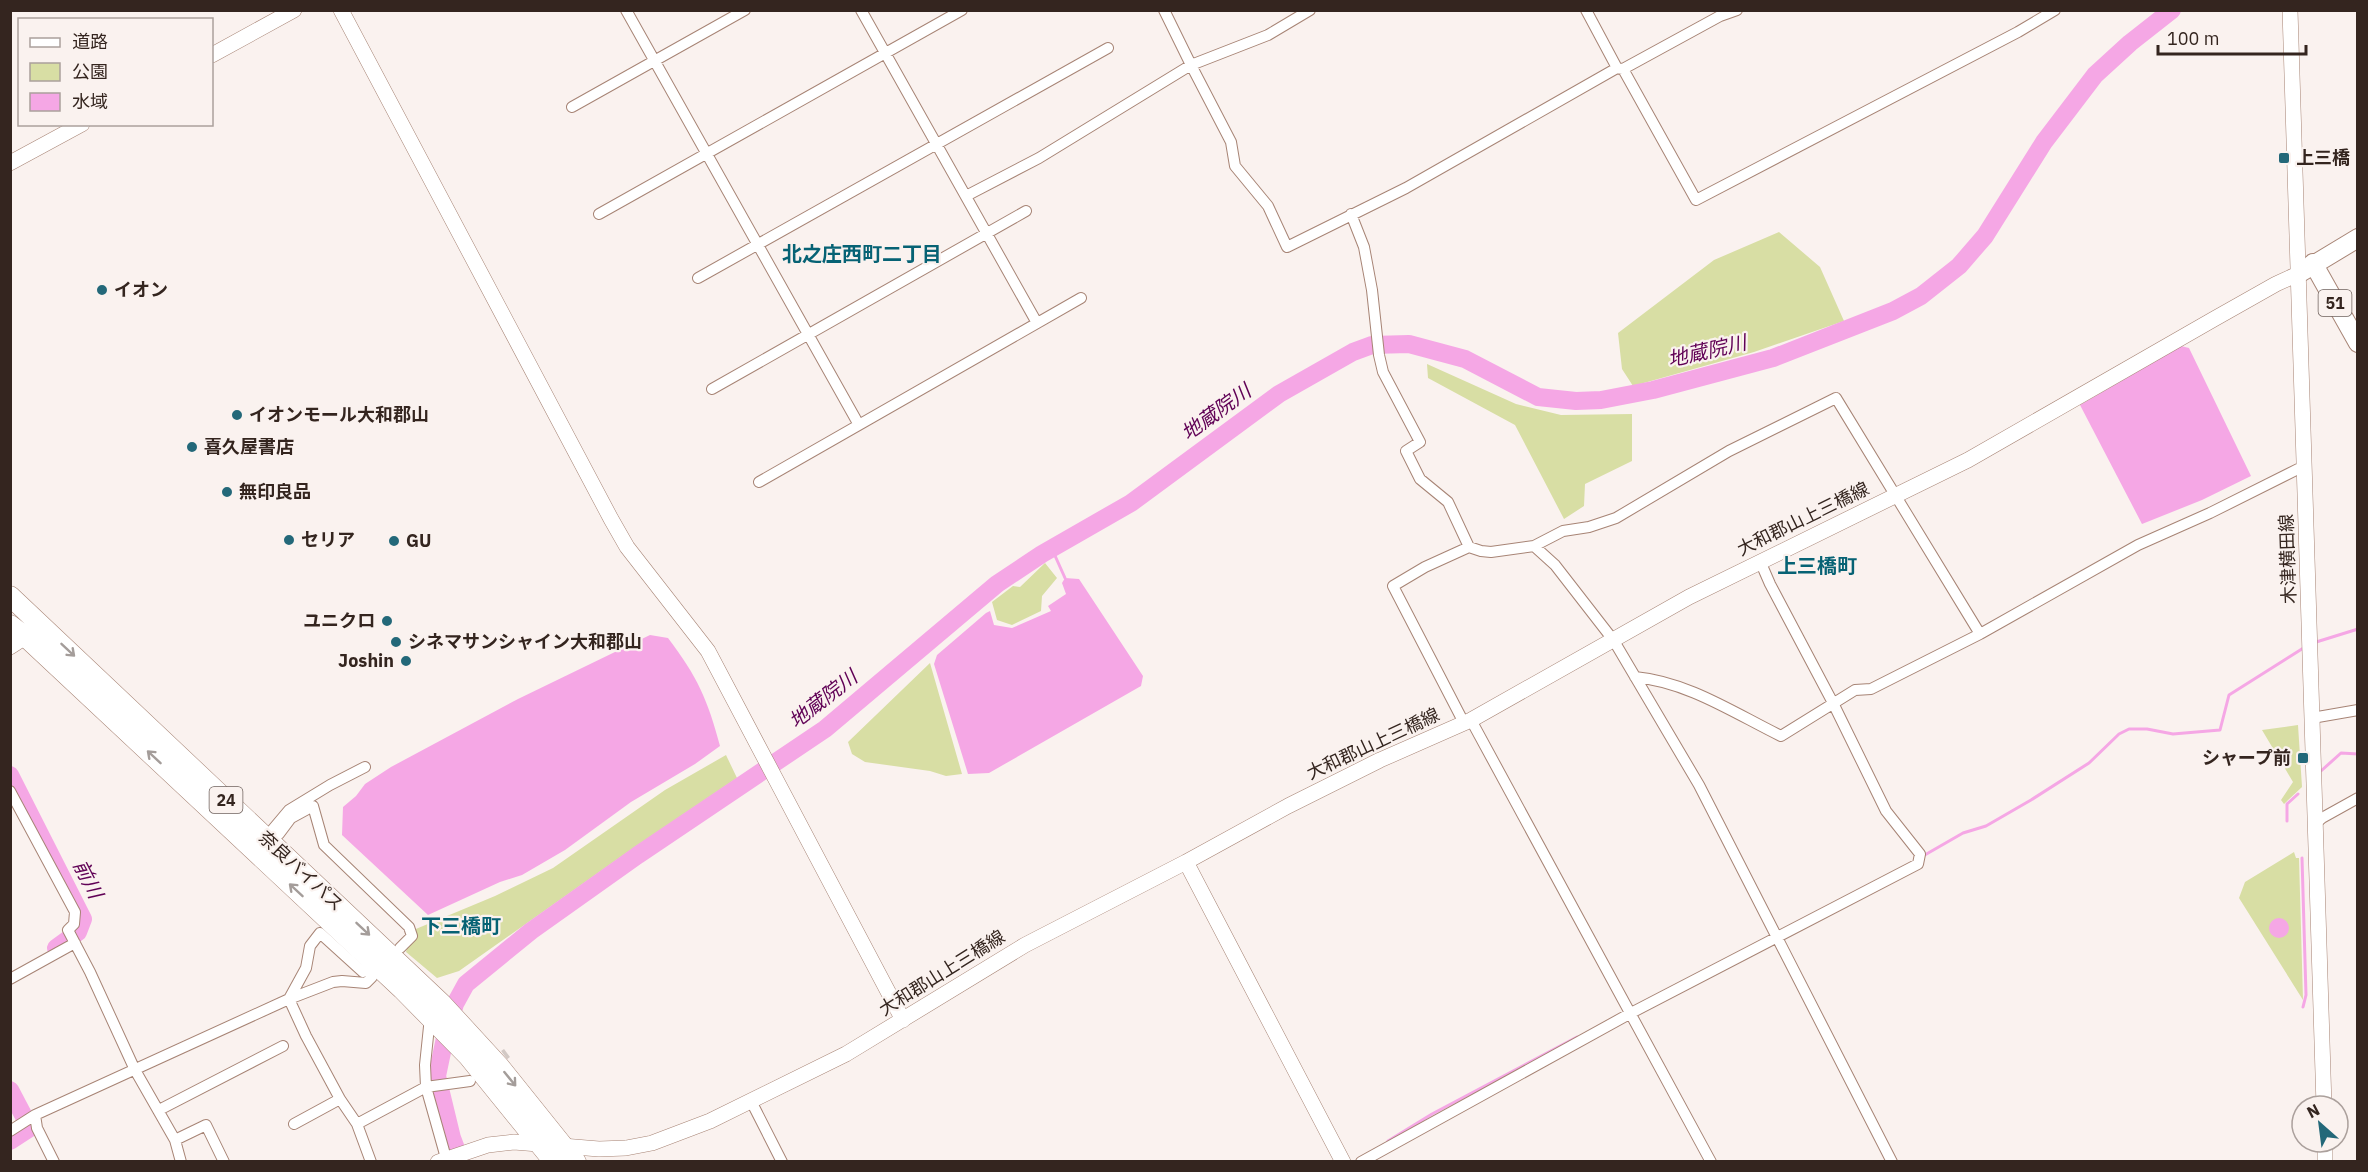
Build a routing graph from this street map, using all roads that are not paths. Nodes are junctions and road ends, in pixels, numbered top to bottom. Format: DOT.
graph roads {
  1 [pos="294,10"];
  2 [pos="341,10"];
  3 [pos="626,10"];
  4 [pos="745,10"];
  5 [pos="861,10"];
  6 [pos="962,10"];
  7 [pos="1164,10"];
  8 [pos="1310,10"];
  9 [pos="1586,10"];
  10 [pos="1737,10"];
  11 [pos="2055,10"];
  12 [pos="2290,10"];
  13 [pos="1108,48"];
  14 [pos="885,53"];
  15 [pos="213,54"];
  16 [pos="655,60"];
  17 [pos="1191,65"];
  18 [pos="1620,68"];
  19 [pos="572,107"];
  20 [pos="78,126"];
  21 [pos="936,143"];
  22 [pos="708,153"];
  23 [pos="10,163"];
  24 [pos="966,196"];
  25 [pos="1026,211"];
  26 [pos="599,214"];
  27 [pos="1351,214"];
  28 [pos="986,233"];
  29 [pos="2358,238"];
  30 [pos="757,243"];
  31 [pos="2306,268"];
  32 [pos="698,278"];
  33 [pos="1081,298"];
  34 [pos="1037,323"];
  35 [pos="808,333"];
  36 [pos="2358,343"];
  37 [pos="712,389"];
  38 [pos="859,425"];
  39 [pos="2304,469"];
  40 [pos="759,482"];
  41 [pos="1896,494"];
  42 [pos="1534,546"];
  43 [pos="1469,547"];
  44 [pos="1760,561"];
  45 [pos="10,596"];
  46 [pos="10,625"];
  47 [pos="1980,634"];
  48 [pos="26,637"];
  49 [pos="1614,641"];
  50 [pos="1635,676"];
  51 [pos="1833,703"];
  52 [pos="2358,710"];
  53 [pos="2312,718"];
  54 [pos="1467,722"];
  55 [pos="365,767"];
  56 [pos="10,791"];
  57 [pos="2358,798"];
  58 [pos="2314,825"];
  59 [pos="1186,862"];
  60 [pos="1777,938"];
  61 [pos="75,943"];
  62 [pos="400,948"];
  63 [pos="373,970"];
  64 [pos="10,979"];
  65 [pos="289,999"];
  66 [pos="1630,1010"];
  67 [pos="436,1015"];
  68 [pos="903,1020"];
  69 [pos="283,1046"];
  70 [pos="135,1070"];
  71 [pos="470,1080"];
  72 [pos="430,1086"];
  73 [pos="2324,1094"];
  74 [pos="340,1100"];
  75 [pos="751,1101"];
  76 [pos="159,1110"];
  77 [pos="35,1115"];
  78 [pos="294,1124"];
  79 [pos="357,1124"];
  80 [pos="10,1131"];
  81 [pos="175,1140"];
  82 [pos="541,1144"];
  83 [pos="565,1156"];
  84 [pos="444,1159"];
  85 [pos="1342,1160"];
  86 [pos="54,1161"];
  87 [pos="181,1161"];
  88 [pos="224,1161"];
  89 [pos="371,1161"];
  90 [pos="782,1161"];
  91 [pos="1361,1161"];
  92 [pos="1711,1161"];
  93 [pos="1892,1161"];
  1 -- 15 [label="main road"];
  2 -- 68 [label="main road"];
  3 -- 16 [label="street"];
  4 -- 16 [label="street"];
  5 -- 14 [label="street"];
  6 -- 14 [label="street"];
  7 -- 17 [label="street"];
  8 -- 17 [label="street"];
  9 -- 18 [label="street"];
  10 -- 18 [label="street"];
  11 -- 18 [label="street"];
  12 -- 31 [label="main road, 木津横田線"];
  13 -- 21 [label="street"];
  14 -- 21 [label="street"];
  14 -- 22 [label="street"];
  16 -- 19 [label="street"];
  16 -- 22 [label="street"];
  17 -- 24 [label="street"];
  17 -- 27 [label="street"];
  18 -- 27 [label="street"];
  20 -- 23 [label="main road"];
  21 -- 24 [label="street"];
  21 -- 30 [label="street"];
  22 -- 26 [label="street"];
  22 -- 30 [label="street"];
  24 -- 28 [label="street"];
  25 -- 28 [label="street"];
  27 -- 43 [label="street"];
  28 -- 34 [label="street"];
  28 -- 35 [label="street"];
  29 -- 31 [label="main road"];
  30 -- 32 [label="street"];
  30 -- 35 [label="street"];
  31 -- 36 [label="main road, 51"];
  31 -- 39 [label="main road, 木津横田線"];
  31 -- 41 [label="main road, 大和郡山上三橋線"];
  33 -- 34 [label="street"];
  34 -- 38 [label="street"];
  35 -- 37 [label="street"];
  35 -- 38 [label="street"];
  38 -- 40 [label="street"];
  39 -- 47 [label="street"];
  39 -- 53 [label="main road, 木津横田線"];
  41 -- 42 [label="street"];
  41 -- 44 [label="main road, 大和郡山上三橋線"];
  41 -- 47 [label="street"];
  42 -- 43 [label="street"];
  42 -- 49 [label="street"];
  43 -- 54 [label="street"];
  44 -- 49 [label="main road, 大和郡山上三橋線"];
  44 -- 51 [label="street"];
  45 -- 48 [label="highway, 奈良バイパス / 24"];
  46 -- 48 [label="highway, 奈良バイパス / 24"];
  47 -- 51 [label="street"];
  63 -- 48 [label="highway, 奈良バイパス / 24, one-way"];
  48 -- 67 [label="highway, 奈良バイパス / 24, one-way"];
  49 -- 50 [label="street"];
  49 -- 54 [label="main road, 大和郡山上三橋線"];
  50 -- 51 [label="street"];
  50 -- 60 [label="street"];
  51 -- 60 [label="street"];
  52 -- 53 [label="street"];
  53 -- 58 [label="main road, 木津横田線"];
  54 -- 59 [label="main road, 大和郡山上三橋線"];
  54 -- 66 [label="street"];
  55 -- 62 [label="street"];
  56 -- 61 [label="street"];
  57 -- 58 [label="street"];
  58 -- 73 [label="main road, 木津横田線"];
  59 -- 68 [label="main road, 大和郡山上三橋線"];
  59 -- 85 [label="main road"];
  60 -- 66 [label="street"];
  60 -- 93 [label="street"];
  61 -- 64 [label="street"];
  61 -- 70 [label="street"];
  63 -- 65 [label="street"];
  63 -- 65 [label="street"];
  63 -- 67 [label="highway, 奈良バイパス / 24"];
  65 -- 70 [label="street"];
  65 -- 74 [label="street"];
  66 -- 91 [label="street"];
  66 -- 92 [label="street"];
  67 -- 72 [label="street"];
  67 -- 82 [label="highway, 奈良バイパス / 24"];
  67 -- 83 [label="highway, 奈良バイパス / 24, one-way"];
  68 -- 75 [label="main road, 大和郡山上三橋線"];
  69 -- 76 [label="street"];
  70 -- 76 [label="street"];
  70 -- 77 [label="street"];
  71 -- 72 [label="street"];
  72 -- 79 [label="street"];
  72 -- 84 [label="street"];
  74 -- 78 [label="street"];
  74 -- 79 [label="street"];
  75 -- 83 [label="main road, 大和郡山上三橋線"];
  75 -- 90 [label="street"];
  76 -- 81 [label="street"];
  77 -- 80 [label="street"];
  77 -- 86 [label="street"];
  79 -- 89 [label="street"];
  81 -- 87 [label="street"];
  81 -- 88 [label="street"];
  82 -- 83 [label="highway, 奈良バイパス / 24"];
  82 -- 84 [label="main road"];
}
